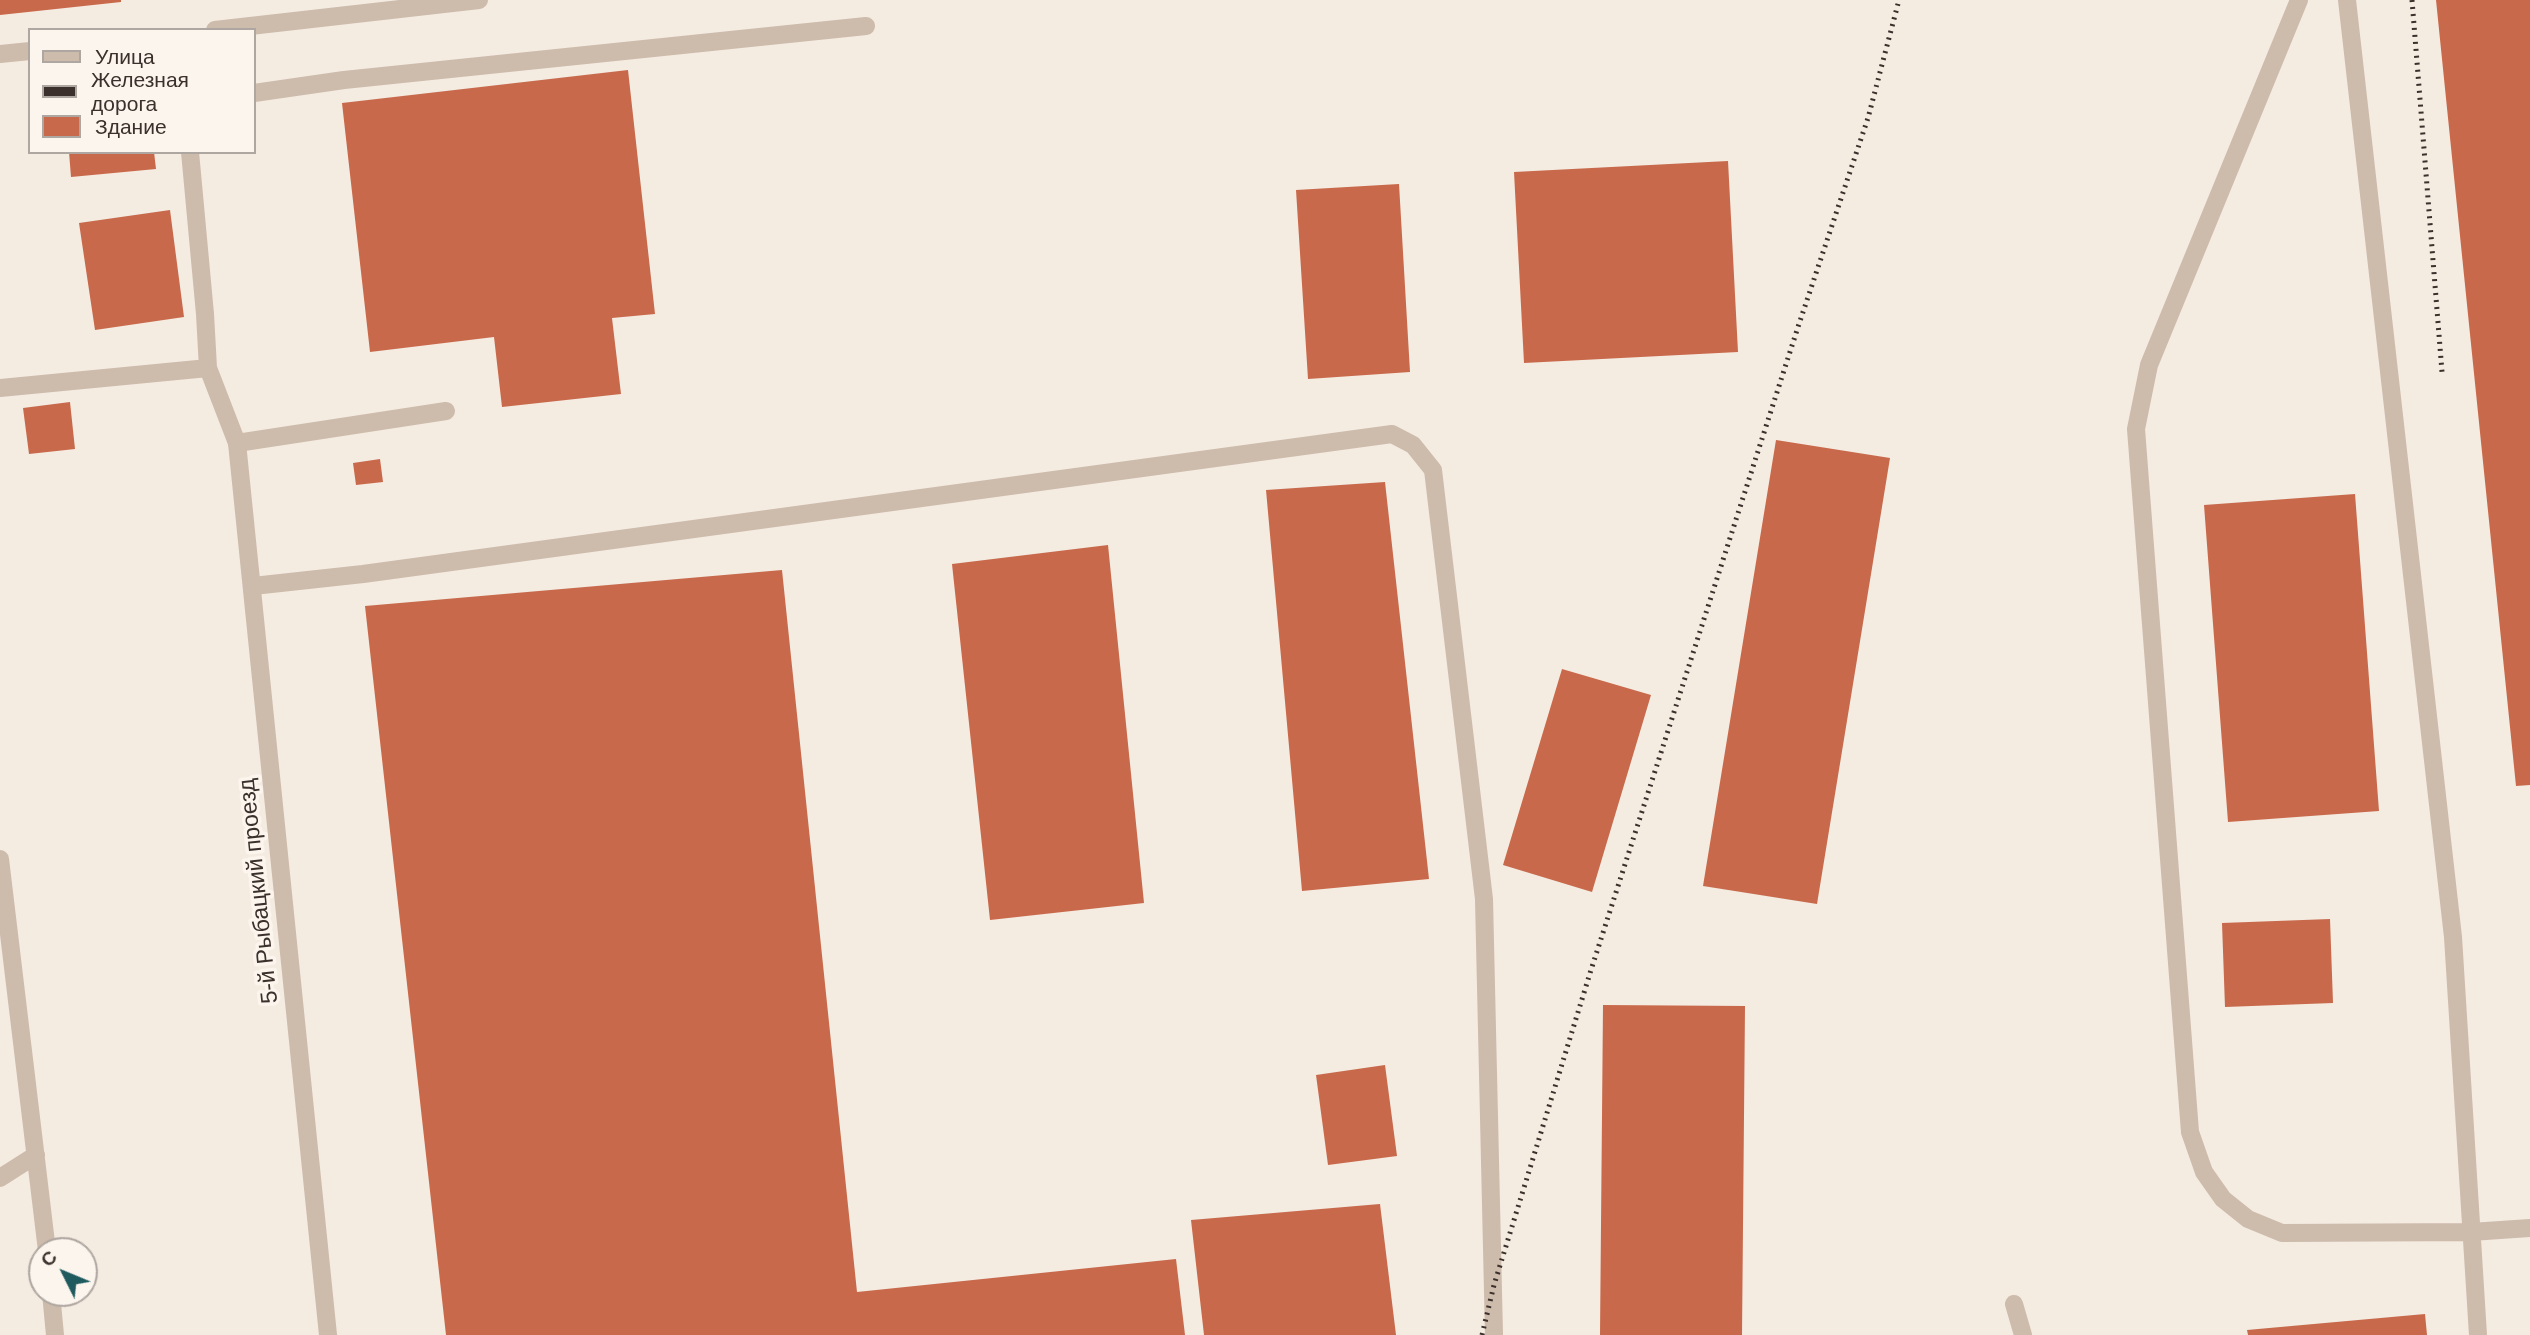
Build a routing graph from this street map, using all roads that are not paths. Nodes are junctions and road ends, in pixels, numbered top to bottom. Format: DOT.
graph roads {
  1 [pos="479,0"];
  2 [pos="2300,0"];
  3 [pos="2347,0"];
  4 [pos="866,26"];
  5 [pos="233,28"];
  6 [pos="28,51"];
  7 [pos="0,54"];
  8 [pos="256,93"];
  9 [pos="190,154"];
  10 [pos="208,368"];
  11 [pos="0,388"];
  12 [pos="446,411"];
  13 [pos="237,443"];
  14 [pos="253,586"];
  15 [pos="0,859"];
  16 [pos="36,1155"];
  17 [pos="0,1178"];
  18 [pos="2530,1228"];
  19 [pos="2471,1232"];
  20 [pos="45,1237"];
  21 [pos="2014,1304"];
  22 [pos="52,1307"];
  23 [pos="55,1335"];
  24 [pos="328,1335"];
  25 [pos="1494,1335"];
  26 [pos="2023,1335"];
  27 [pos="2478,1335"];
  1 -- 5 [label="street"];
  2 -- 19 [label="street"];
  3 -- 19 [label="street"];
  4 -- 8 [label="street"];
  6 -- 7 [label="street"];
  9 -- 10 [label="street, 5-й Рыбацкий проезд"];
  10 -- 11 [label="street"];
  10 -- 13 [label="street, 5-й Рыбацкий проезд"];
  12 -- 13 [label="street"];
  13 -- 14 [label="street, 5-й Рыбацкий проезд"];
  14 -- 24 [label="street, 5-й Рыбацкий проезд"];
  14 -- 25 [label="street"];
  15 -- 16 [label="street"];
  16 -- 17 [label="street"];
  16 -- 20 [label="street"];
  18 -- 19 [label="street"];
  19 -- 27 [label="street"];
  21 -- 26 [label="street"];
  22 -- 23 [label="street"];
}
